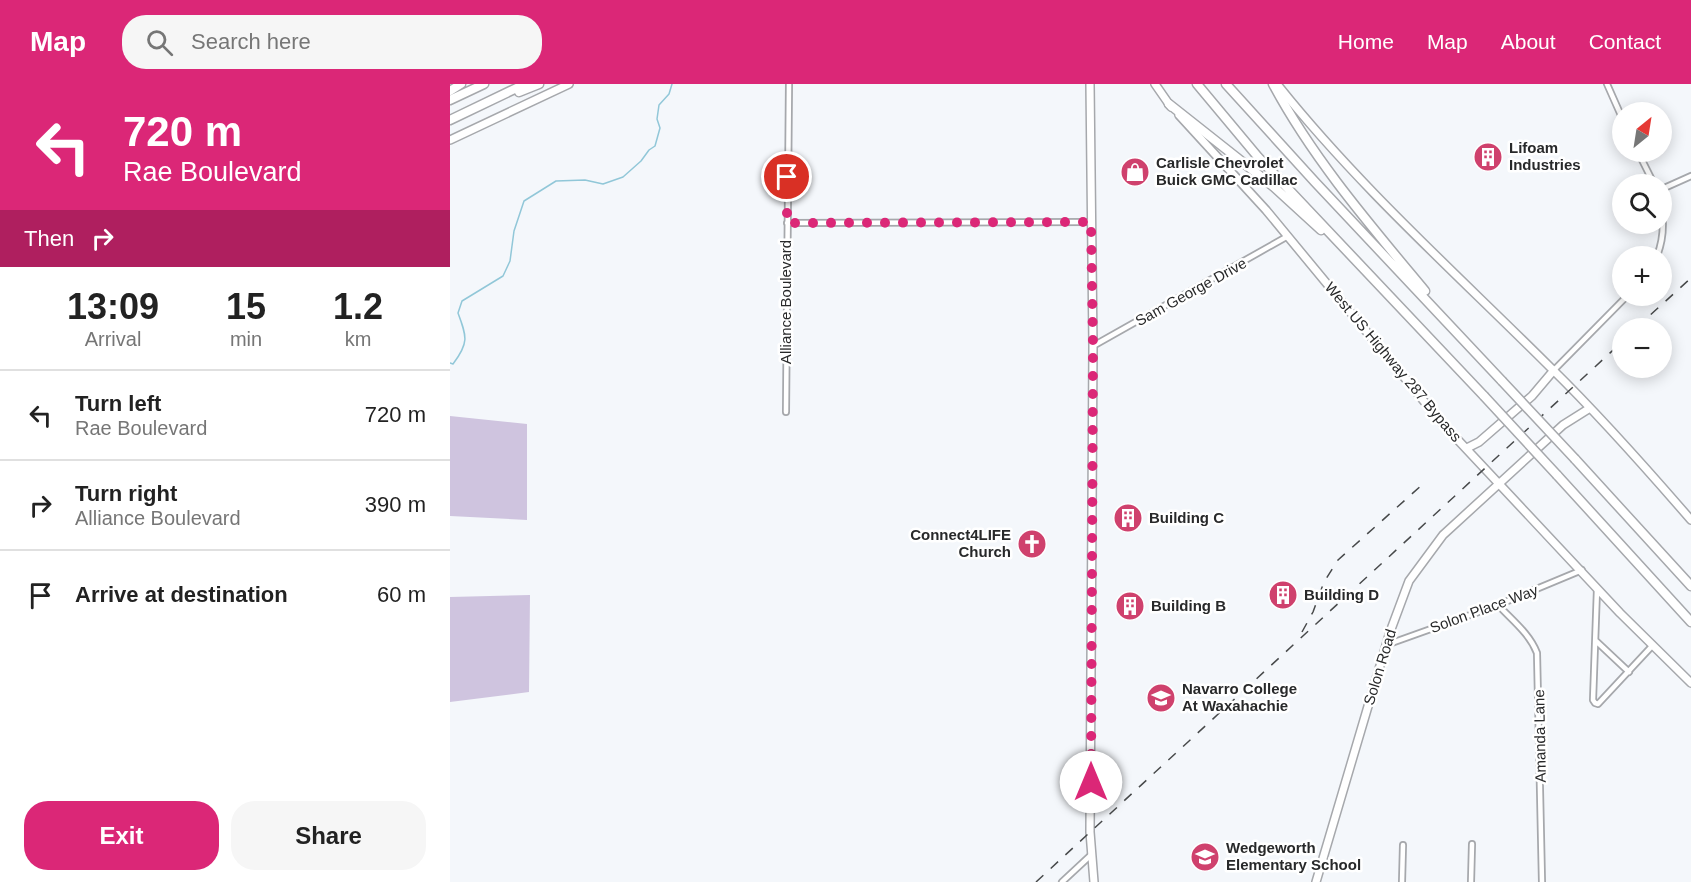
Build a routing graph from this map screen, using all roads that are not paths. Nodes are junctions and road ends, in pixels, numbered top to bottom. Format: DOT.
graph roads {
  1 [pos="461,84"];
  2 [pos="484,84"];
  3 [pos="525,84"];
  4 [pos="539,84"];
  5 [pos="569,84"];
  6 [pos="789,84"];
  7 [pos="1090,84"];
  8 [pos="1155,84"];
  9 [pos="1197,84"];
  10 [pos="1226,84"];
  11 [pos="1275,84"];
  12 [pos="1607,84"];
  13 [pos="450,91"];
  14 [pos="450,100"];
  15 [pos="1615,102"];
  16 [pos="1169,104"];
  17 [pos="474,109"];
  18 [pos="450,120"];
  19 [pos="450,140"];
  20 [pos="1691,176"];
  21 [pos="1672,185"];
  22 [pos="1091,222"];
  23 [pos="787,223"];
  24 [pos="1288,236"];
  25 [pos="1377,282"];
  26 [pos="1618,306"];
  27 [pos="1433,308"];
  28 [pos="1093,346"];
  29 [pos="1554,370"];
  30 [pos="1590,408"];
  31 [pos="786,412"];
  32 [pos="1467,448"];
  33 [pos="1499,483"];
  34 [pos="1691,519"];
  35 [pos="1582,570"];
  36 [pos="1691,586"];
  37 [pos="1597,589"];
  38 [pos="1498,605"];
  39 [pos="1691,622"];
  40 [pos="1596,641"];
  41 [pos="1386,645"];
  42 [pos="1653,645"];
  43 [pos="1629,672"];
  44 [pos="1691,683"];
  45 [pos="1472,844"];
  46 [pos="1403,845"];
  47 [pos="1091,855"];
  48 [pos="1062,882"];
  49 [pos="1094,882"];
  50 [pos="1316,882"];
  51 [pos="1402,882"];
  52 [pos="1471,882"];
  53 [pos="1542,882"];
  1 -- 13 [label="highway"];
  2 -- 14 [label="highway"];
  3 -- 17 [label="highway"];
  4 -- 17 [label="highway"];
  5 -- 19 [label="main road"];
  6 -- 23 [label="street, Alliance Boulevard"];
  7 -- 22 [label="main road"];
  8 -- 16 [label="main road, West US Highway 287 Bypass"];
  9 -- 25 [label="highway"];
  10 -- 27 [label="highway"];
  11 -- 27 [label="highway"];
  11 -- 29 [label="main road"];
  12 -- 15 [label="street"];
  16 -- 24 [label="main road, West US Highway 287 Bypass"];
  16 -- 25 [label="highway"];
  17 -- 18 [label="highway"];
  20 -- 21 [label="street"];
  22 -- 23 [label="street"];
  22 -- 28 [label="main road"];
  23 -- 31 [label="street, Alliance Boulevard"];
  24 -- 28 [label="street, Sam George Drive"];
  24 -- 32 [label="main road, West US Highway 287 Bypass"];
  25 -- 39 [label="highway, bridge"];
  26 -- 29 [label="street"];
  27 -- 36 [label="highway, bridge"];
  28 -- 47 [label="main road"];
  29 -- 30 [label="main road"];
  29 -- 32 [label="main road"];
  30 -- 33 [label="main road, Solon Road"];
  30 -- 34 [label="main road"];
  32 -- 33 [label="main road, West US Highway 287 Bypass"];
  33 -- 35 [label="main road, West US Highway 287 Bypass"];
  33 -- 41 [label="main road, Solon Road"];
  35 -- 37 [label="main road, West US Highway 287 Bypass"];
  35 -- 38 [label="street, Solon Place Way"];
  37 -- 40 [label="street"];
  37 -- 42 [label="main road, West US Highway 287 Bypass"];
  38 -- 41 [label="street, Solon Place Way"];
  38 -- 53 [label="street, Amanda Lane"];
  40 -- 43 [label="street"];
  40 -- 43 [label="street"];
  41 -- 50 [label="main road, Solon Road"];
  42 -- 43 [label="street"];
  42 -- 44 [label="main road, West US Highway 287 Bypass"];
  45 -- 52 [label="street"];
  46 -- 51 [label="street"];
  47 -- 48 [label="street"];
  47 -- 49 [label="main road"];
}
